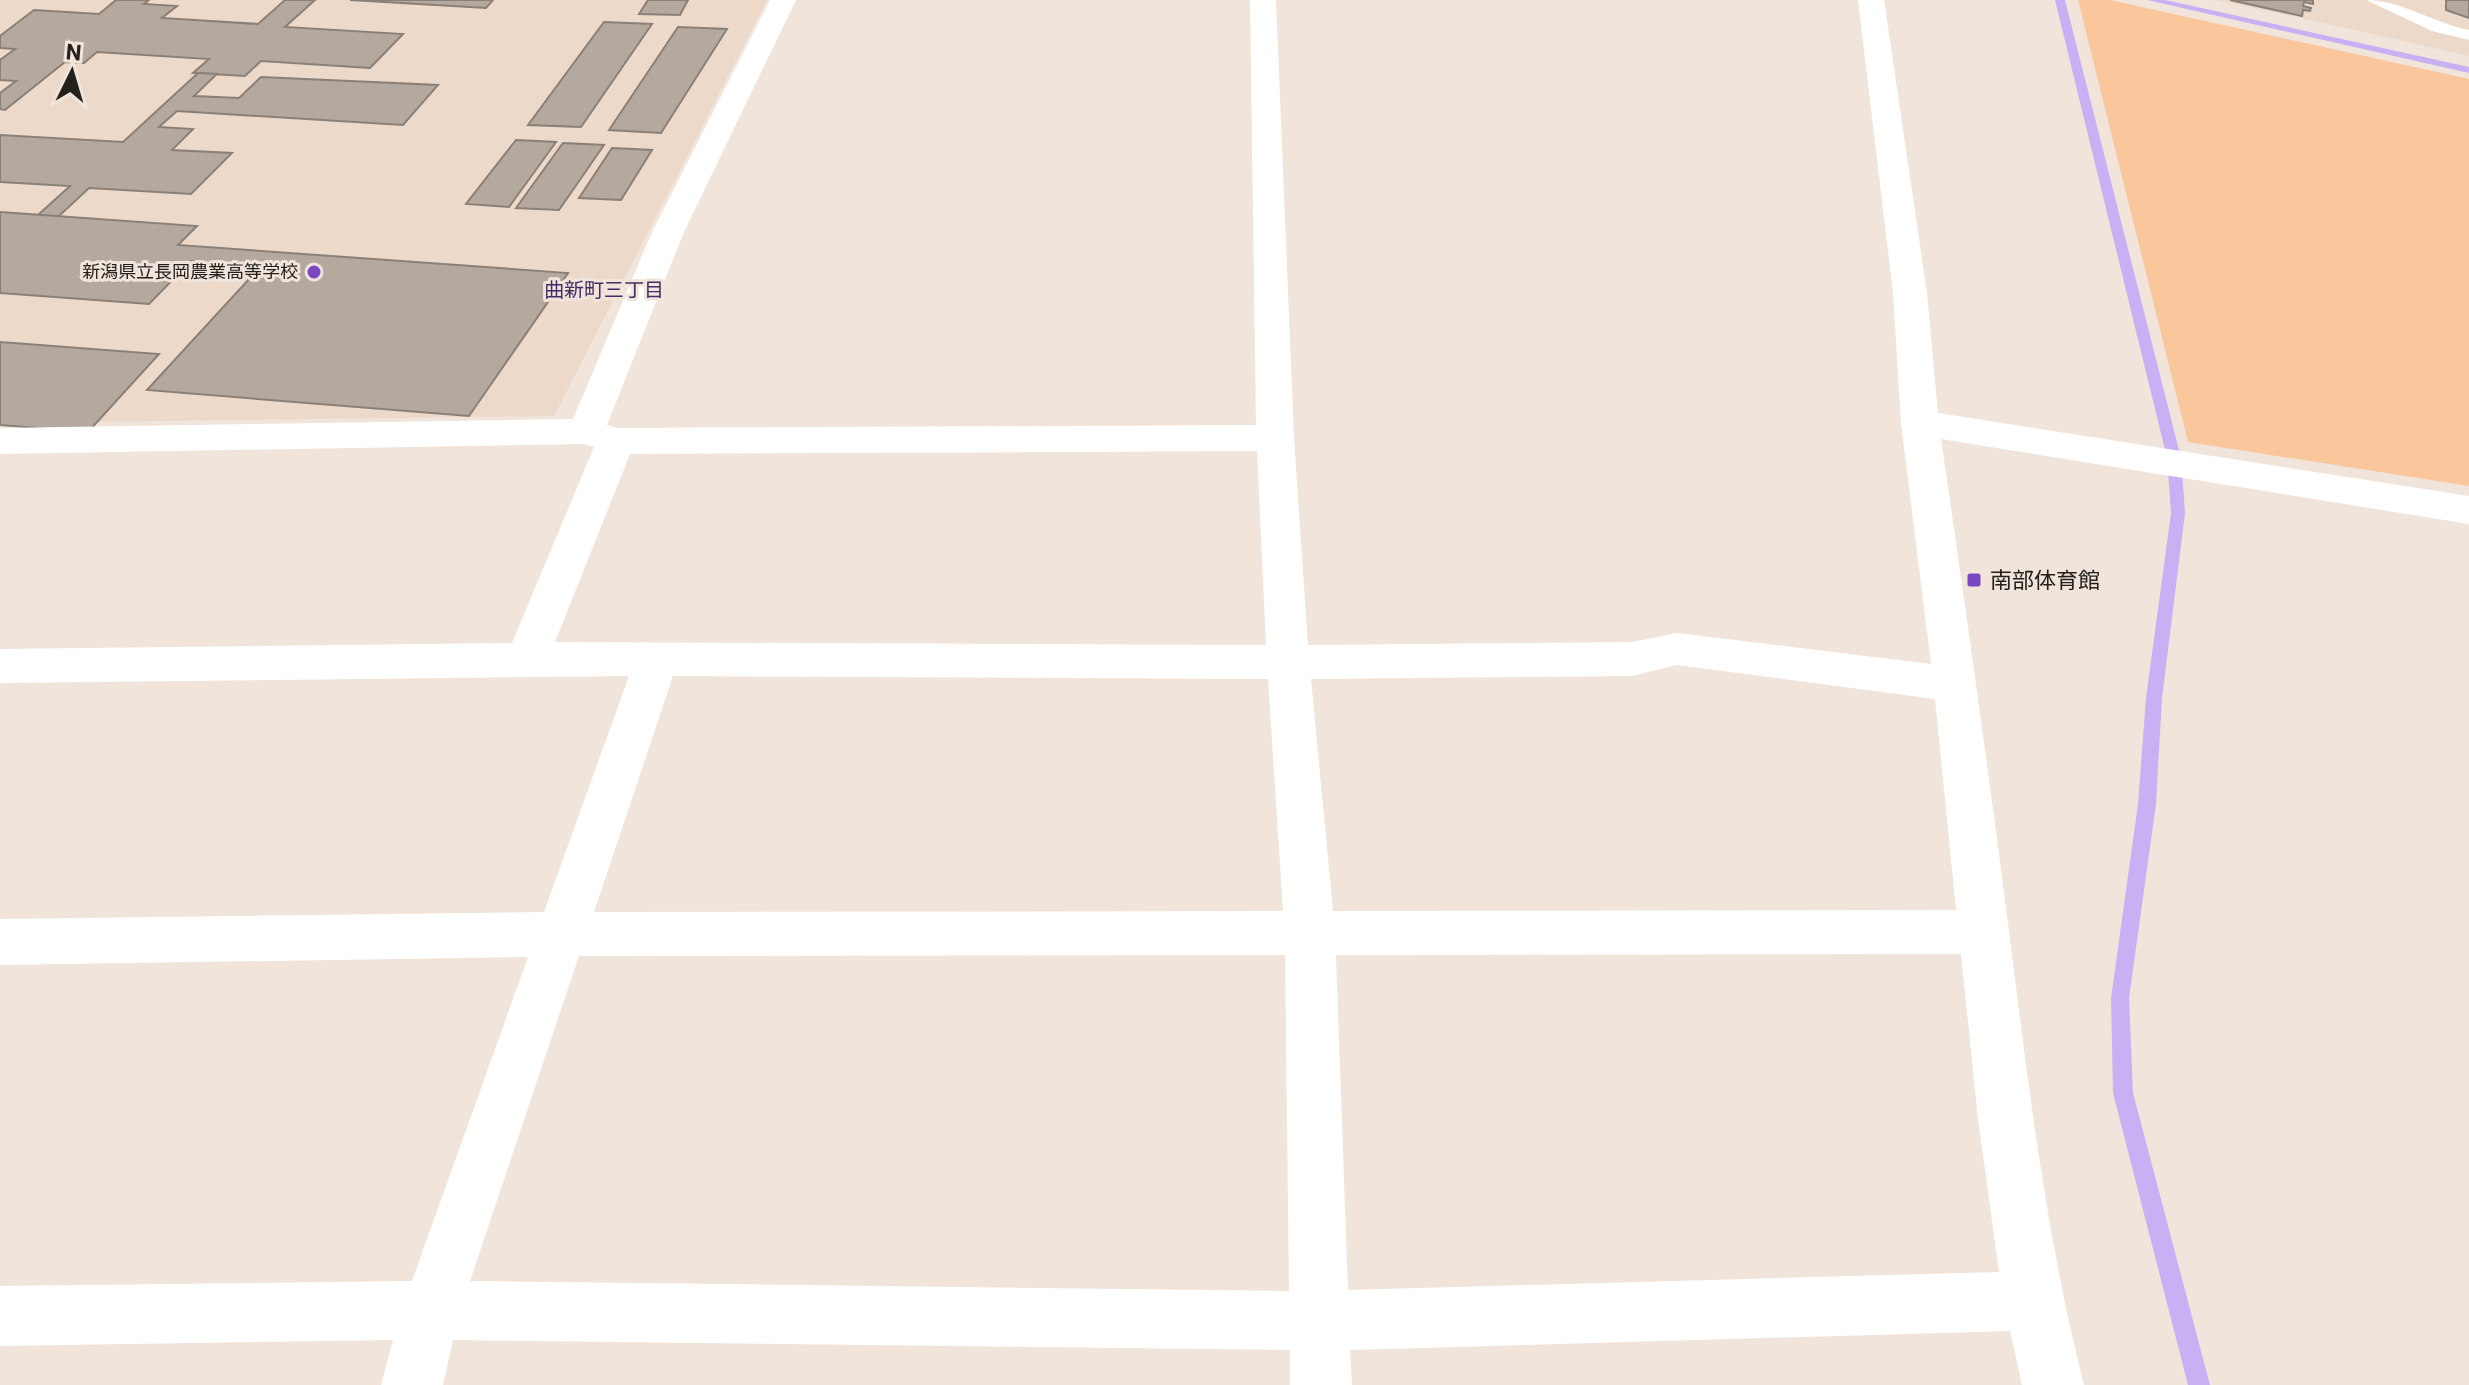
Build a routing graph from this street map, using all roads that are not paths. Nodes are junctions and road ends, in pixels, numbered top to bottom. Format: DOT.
graph roads {
  1 [pos="783,0"];
  2 [pos="1263,0"];
  3 [pos="1871,0"];
  4 [pos="2373,0"];
  5 [pos="2469,35"];
  6 [pos="1920,423"];
  7 [pos="601,436"];
  8 [pos="1275,438"];
  9 [pos="0,441"];
  10 [pos="2469,510"];
  11 [pos="527,659"];
  12 [pos="657,659"];
  13 [pos="1288,662"];
  14 [pos="0,666"];
  15 [pos="1955,684"];
  16 [pos="1984,932"];
  17 [pos="1310,933"];
  18 [pos="564,934"];
  19 [pos="0,942"];
  20 [pos="2033,1301"];
  21 [pos="431,1310"];
  22 [pos="0,1316"];
  23 [pos="1320,1321"];
  24 [pos="412,1385"];
  25 [pos="1321,1385"];
  26 [pos="2053,1385"];
  1 -- 7 [label="street"];
  2 -- 8 [label="street"];
  3 -- 6 [label="street"];
  4 -- 5 [label="lane"];
  6 -- 10 [label="street"];
  6 -- 15 [label="street"];
  7 -- 8 [label="street"];
  7 -- 9 [label="street"];
  7 -- 11 [label="street"];
  8 -- 13 [label="street"];
  11 -- 12 [label="street"];
  11 -- 14 [label="street"];
  12 -- 13 [label="street"];
  12 -- 18 [label="street"];
  13 -- 15 [label="street"];
  13 -- 17 [label="street"];
  15 -- 16 [label="street"];
  16 -- 17 [label="street"];
  16 -- 20 [label="street"];
  17 -- 18 [label="street"];
  17 -- 23 [label="street"];
  18 -- 19 [label="street"];
  18 -- 21 [label="street"];
  20 -- 23 [label="street"];
  20 -- 26 [label="street"];
  21 -- 22 [label="street"];
  21 -- 23 [label="street"];
  21 -- 24 [label="street"];
  23 -- 25 [label="street"];
}
